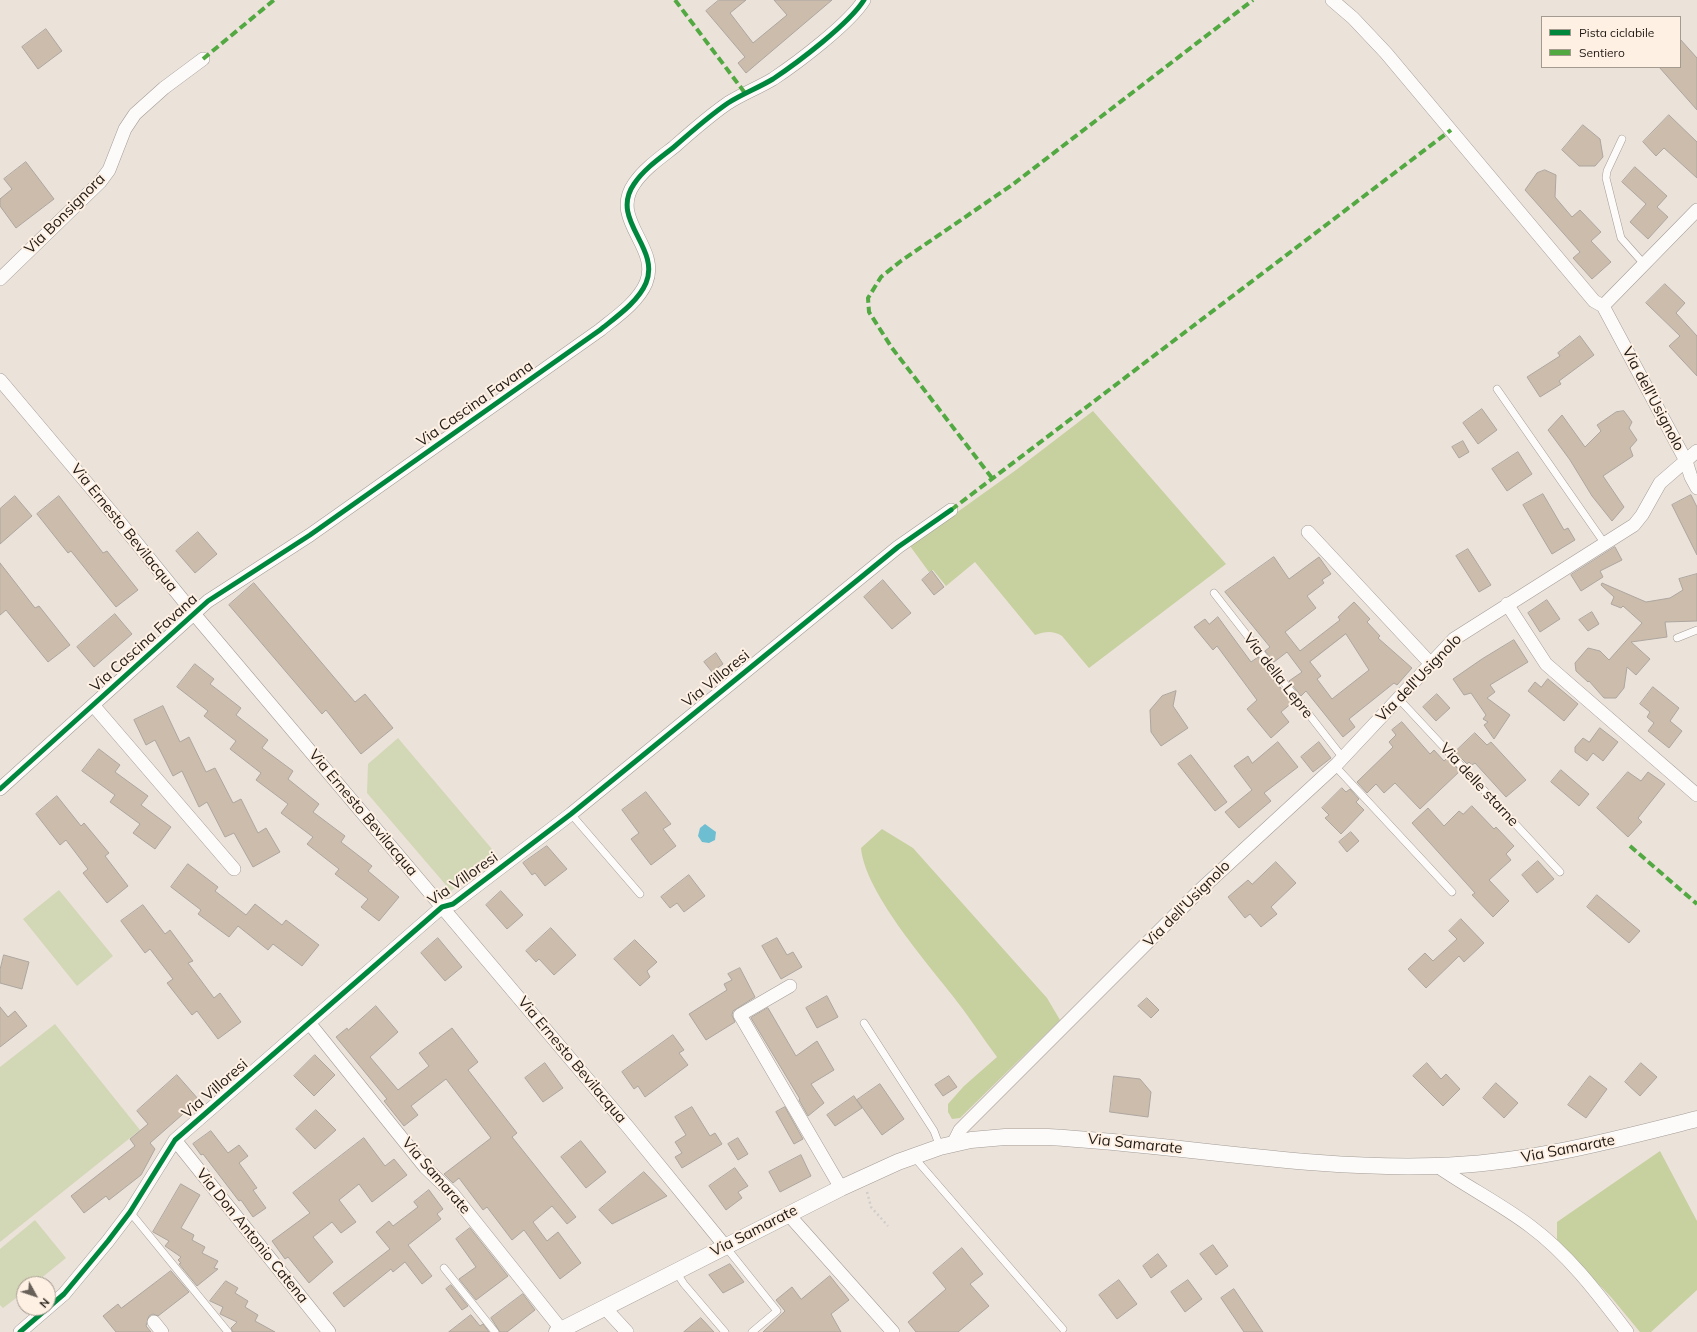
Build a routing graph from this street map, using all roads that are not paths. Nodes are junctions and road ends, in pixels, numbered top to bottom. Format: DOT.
graph roads {
  1 [pos="864,0"];
  2 [pos="1332,0"];
  3 [pos="203,59"];
  4 [pos="1622,140"];
  5 [pos="1697,210"];
  6 [pos="1644,264"];
  7 [pos="0,279"];
  8 [pos="1603,306"];
  9 [pos="0,380"];
  10 [pos="1497,389"];
  11 [pos="1697,451"];
  12 [pos="1686,461"];
  13 [pos="1697,488"];
  14 [pos="950,510"];
  15 [pos="1308,532"];
  16 [pos="1605,544"];
  17 [pos="1214,593"];
  18 [pos="1507,604"];
  19 [pos="195,615"];
  20 [pos="1697,630"];
  21 [pos="1677,638"];
  22 [pos="1430,663"];
  23 [pos="1398,698"];
  24 [pos="93,705"];
  25 [pos="1339,762"];
  26 [pos="0,789"];
  27 [pos="1697,795"];
  28 [pos="571,814"];
  29 [pos="234,869"];
  30 [pos="1560,872"];
  31 [pos="1452,892"];
  32 [pos="640,894"];
  33 [pos="442,907"];
  34 [pos="790,986"];
  35 [pos="864,1023"];
  36 [pos="310,1024"];
  37 [pos="1697,1119"];
  38 [pos="175,1140"];
  39 [pos="947,1145"];
  40 [pos="913,1156"];
  41 [pos="1437,1166"];
  42 [pos="841,1188"];
  43 [pos="130,1212"];
  44 [pos="788,1214"];
  45 [pos="725,1246"];
  46 [pos="444,1268"];
  47 [pos="675,1271"];
  48 [pos="604,1308"];
  49 [pos="1063,1329"];
  50 [pos="559,1331"];
  51 [pos="20,1332"];
  52 [pos="228,1332"];
  53 [pos="329,1332"];
  54 [pos="495,1332"];
  55 [pos="627,1332"];
  56 [pos="725,1332"];
  57 [pos="752,1332"];
  58 [pos="893,1332"];
  59 [pos="1627,1332"];
  1 -- 19 [label="street, Via Cascina Favana"];
  2 -- 8 [label="street"];
  3 -- 7 [label="street, Via Bonsignora"];
  4 -- 6 [label="lane"];
  5 -- 6 [label="street"];
  6 -- 8 [label="street"];
  8 -- 12 [label="street, Via dell'Usignolo"];
  9 -- 19 [label="street, Via Ernesto Bevilacqua"];
  10 -- 16 [label="lane"];
  11 -- 12 [label="street"];
  12 -- 13 [label="street"];
  12 -- 16 [label="street, Via dell'Usignolo"];
  14 -- 28 [label="street, Via Villoresi"];
  15 -- 22 [label="street"];
  16 -- 18 [label="street, Via dell'Usignolo"];
  17 -- 25 [label="lane, Via della Lepre"];
  18 -- 22 [label="street, Via dell'Usignolo"];
  18 -- 27 [label="street"];
  19 -- 24 [label="street, Via Cascina Favana"];
  19 -- 33 [label="street, Via Ernesto Bevilacqua"];
  20 -- 21 [label="lane"];
  22 -- 23 [label="street, Via dell'Usignolo"];
  23 -- 25 [label="street, Via dell'Usignolo"];
  23 -- 30 [label="lane, Via delle starne"];
  24 -- 26 [label="street, Via Cascina Favana"];
  24 -- 29 [label="street"];
  25 -- 31 [label="lane, Via della Lepre"];
  25 -- 39 [label="street, Via dell'Usignolo"];
  28 -- 32 [label="lane"];
  28 -- 33 [label="street, Via Villoresi"];
  33 -- 36 [label="street, Via Villoresi"];
  33 -- 45 [label="street, Via Ernesto Bevilacqua"];
  34 -- 42 [label="street"];
  35 -- 39 [label="lane"];
  36 -- 38 [label="street, Via Villoresi"];
  36 -- 50 [label="street, Via Samarate"];
  37 -- 41 [label="street, Via Samarate"];
  38 -- 43 [label="street, Via Villoresi"];
  38 -- 53 [label="street, Via Don Antonio Catena"];
  39 -- 40 [label="street, Via Samarate"];
  39 -- 41 [label="street, Via Samarate"];
  40 -- 42 [label="street, Via Samarate"];
  40 -- 49 [label="lane"];
  41 -- 59 [label="street"];
  42 -- 44 [label="street, Via Samarate"];
  43 -- 51 [label="street, Via Villoresi"];
  43 -- 52 [label="lane"];
  44 -- 45 [label="street, Via Samarate"];
  44 -- 58 [label="street"];
  45 -- 47 [label="street, Via Samarate"];
  45 -- 57 [label="lane"];
  46 -- 54 [label="lane"];
  47 -- 48 [label="street, Via Samarate"];
  47 -- 56 [label="lane"];
  48 -- 50 [label="street, Via Samarate"];
  48 -- 55 [label="street"];
}
